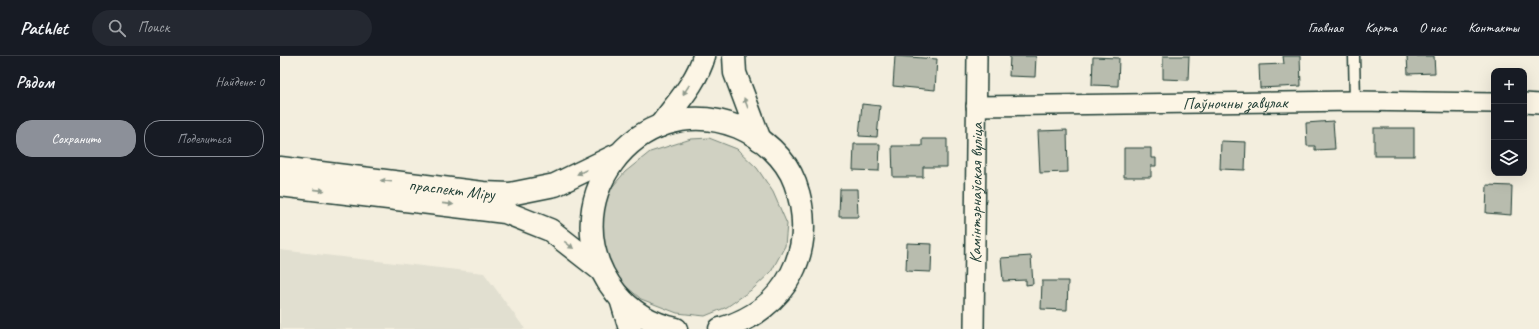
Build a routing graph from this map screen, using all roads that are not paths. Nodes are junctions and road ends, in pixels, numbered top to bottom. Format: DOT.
graph roads {
  1 [pos="704,56"];
  2 [pos="734,56"];
  3 [pos="977,56"];
  4 [pos="1354,56"];
  5 [pos="1355,101"];
  6 [pos="1491,103"];
  7 [pos="1527,104"];
  8 [pos="1539,104"];
  9 [pos="976,106"];
  10 [pos="660,126"];
  11 [pos="760,140"];
  12 [pos="617,155"];
  13 [pos="280,168"];
  14 [pos="280,185"];
  15 [pos="601,270"];
  16 [pos="621,299"];
  17 [pos="630,329"];
  18 [pos="676,329"];
  19 [pos="720,329"];
  20 [pos="974,329"];
  1 -- 10 [label="main road, one-way"];
  11 -- 2 [label="main road, one-way"];
  3 -- 9 [label="street, Камінтэрнаўская вуліца"];
  4 -- 5 [label="lane"];
  5 -- 6 [label="street, Паўночны завулак"];
  5 -- 9 [label="street, Паўночны завулак"];
  7 -- 8 [label="street"];
  9 -- 20 [label="street, Камінтэрнаўская вуліца"];
  10 -- 11 [label="main road"];
  10 -- 12 [label="main road"];
  11 -- 19 [label="main road"];
  12 -- 13 [label="main road, праспект Міру, one-way"];
  12 -- 15 [label="main road"];
  14 -- 15 [label="main road, праспект Міру, one-way"];
  15 -- 16 [label="main road"];
  16 -- 17 [label="main road"];
  16 -- 18 [label="main road"];
}
